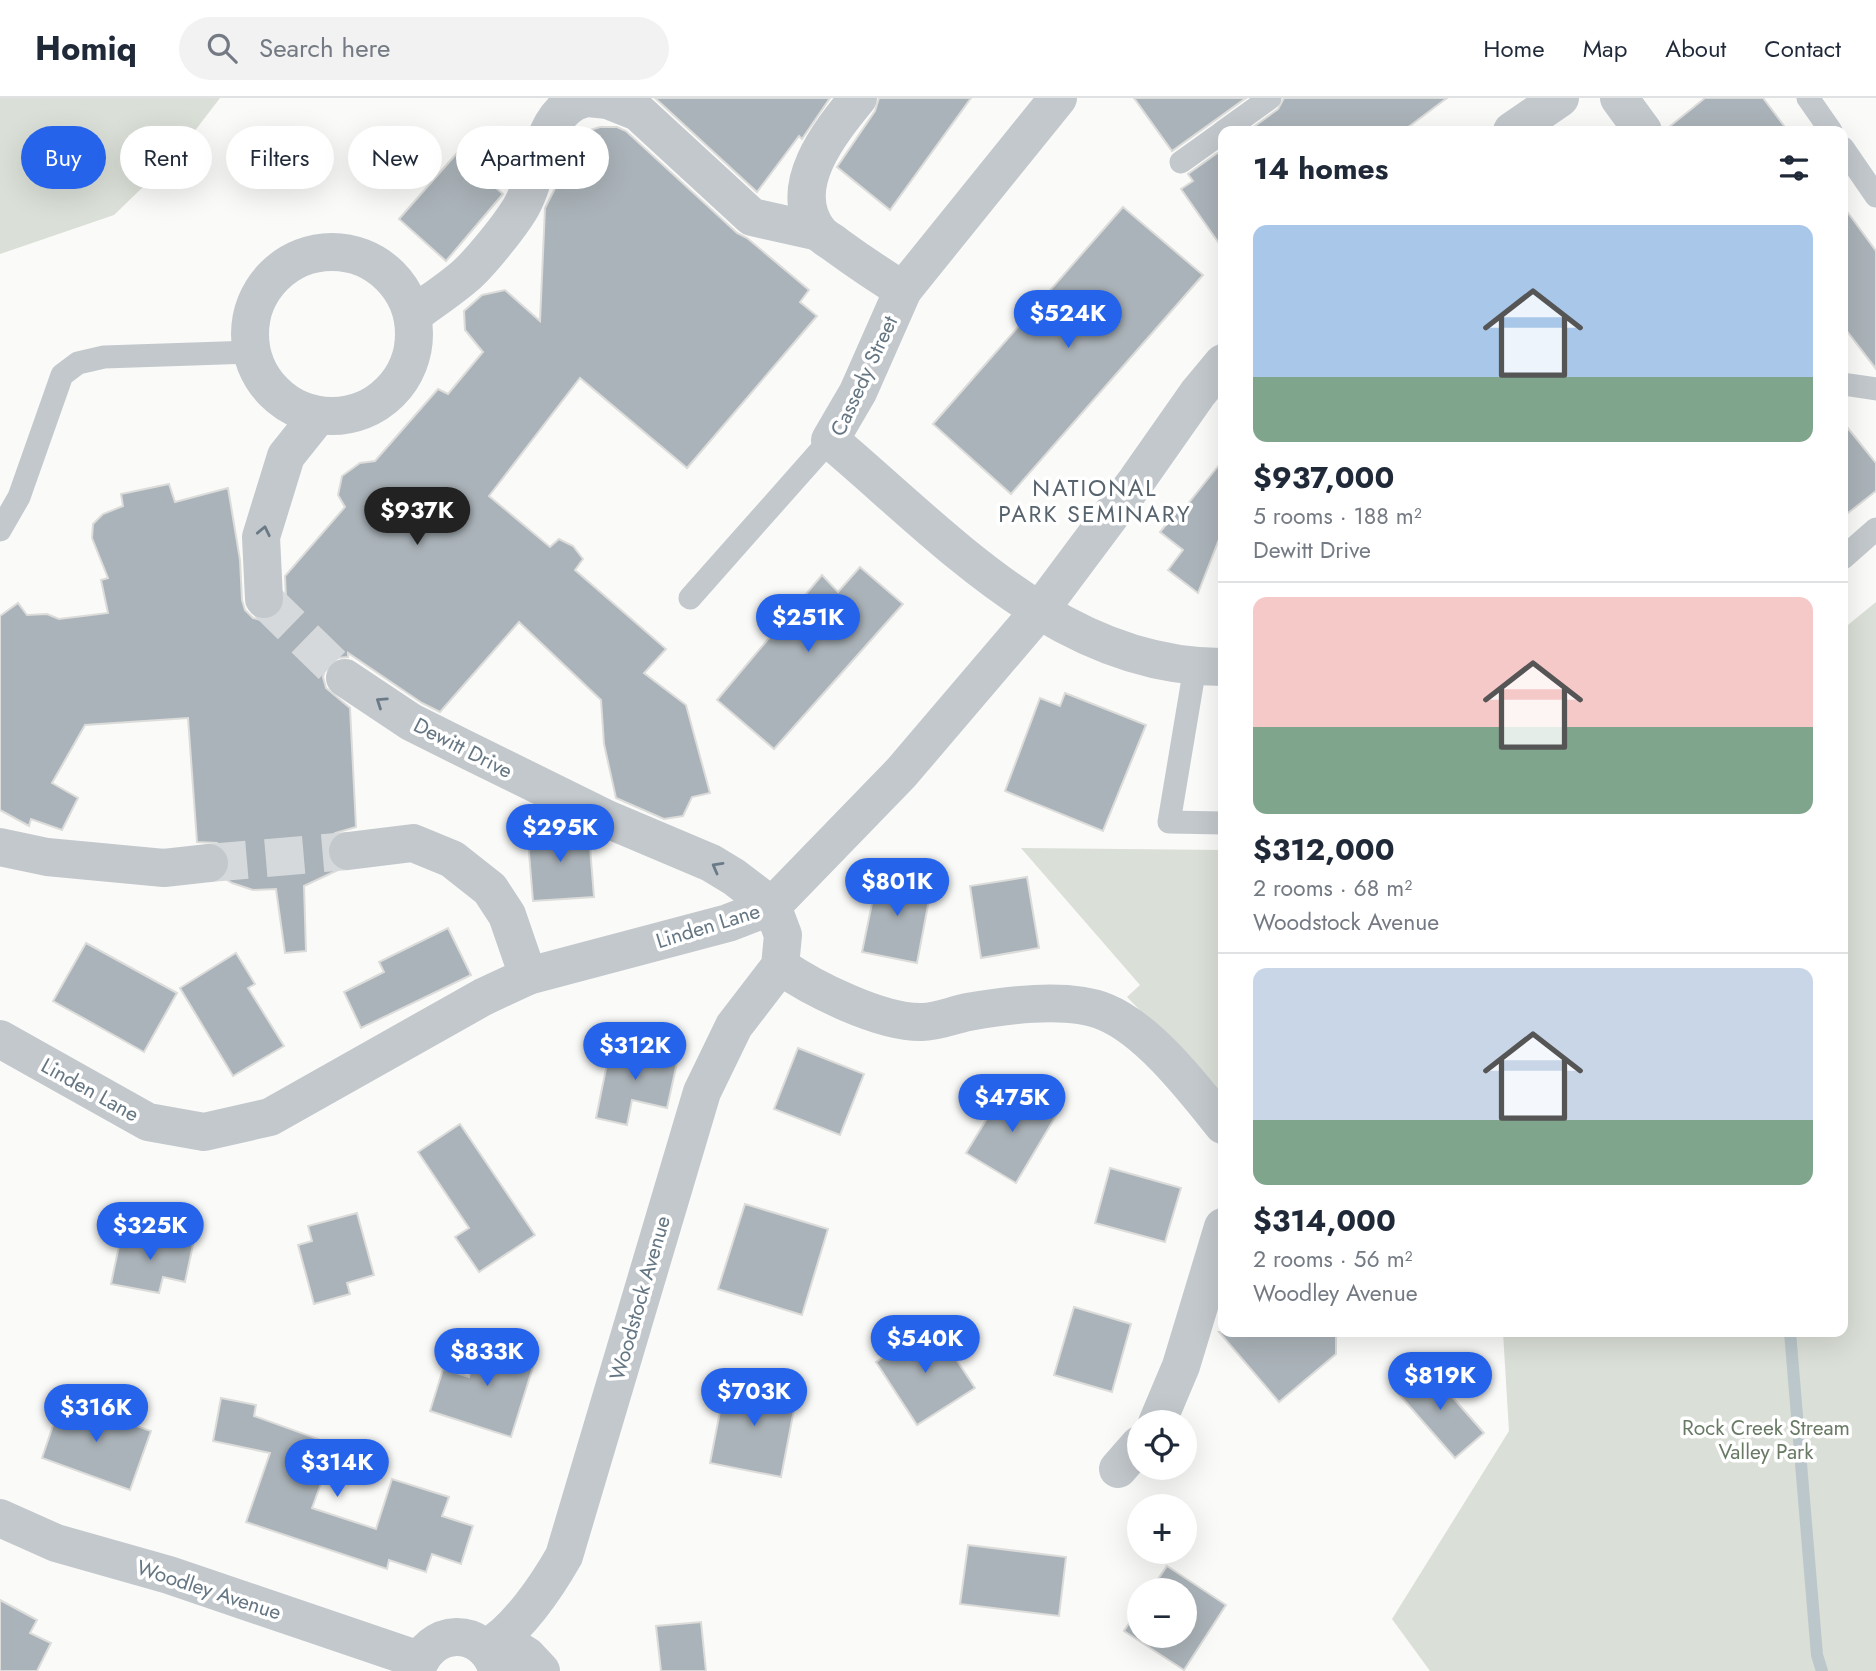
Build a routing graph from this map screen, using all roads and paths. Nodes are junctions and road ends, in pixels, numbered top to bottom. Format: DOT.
graph roads {
  1 [pos="587,98"];
  2 [pos="858,98"];
  3 [pos="1058,98"];
  4 [pos="1270,98"];
  5 [pos="1560,98"];
  6 [pos="1619,98"];
  7 [pos="1808,98"];
  8 [pos="1232,126"];
  9 [pos="1519,126"];
  10 [pos="1639,126"];
  11 [pos="1828,126"];
  12 [pos="1218,136"];
  13 [pos="1848,155"];
  14 [pos="1181,162"];
  15 [pos="1876,196"];
  16 [pos="819,232"];
  17 [pos="903,290"];
  18 [pos="413,315"];
  19 [pos="252,352"];
  20 [pos="1218,369"];
  21 [pos="1848,385"];
  22 [pos="1876,389"];
  23 [pos="318,416"];
  24 [pos="830,440"];
  25 [pos="1876,529"];
  26 [pos="0,530"];
  27 [pos="1848,554"];
  28 [pos="690,598"];
  29 [pos="264,599"];
  30 [pos="1040,610"];
  31 [pos="1209,667"];
  32 [pos="345,678"];
  33 [pos="1218,823"];
  34 [pos="0,848"];
  35 [pos="348,851"];
  36 [pos="209,863"];
  37 [pos="772,906"];
  38 [pos="780,966"];
  39 [pos="528,976"];
  40 [pos="0,1039"];
  41 [pos="1218,1119"];
  42 [pos="1218,1244"];
  43 [pos="1162,1410"];
  44 [pos="0,1518"];
  45 [pos="495,1653"];
  46 [pos="417,1666"];
  47 [pos="541,1671"];
  1 -- 16 [label="street"];
  1 -- 18 [label="street"];
  2 -- 16 [label="street"];
  3 -- 17 [label="street, Cassedy Street"];
  4 -- 8 [label="lane"];
  5 -- 9 [label="street"];
  6 -- 10 [label="street"];
  7 -- 11 [label="lane"];
  12 -- 14 [label="lane"];
  13 -- 15 [label="lane"];
  16 -- 17 [label="street"];
  17 -- 24 [label="street, Cassedy Street"];
  18 -- 19 [label="street"];
  18 -- 23 [label="street"];
  19 -- 23 [label="street"];
  19 -- 26 [label="lane"];
  20 -- 30 [label="street, Linden Lane"];
  21 -- 22 [label="lane"];
  29 -- 23 [label="street, one-way"];
  24 -- 28 [label="lane"];
  24 -- 30 [label="street, Cassedy Street"];
  25 -- 27 [label="lane"];
  30 -- 31 [label="street, Cassedy Street"];
  30 -- 37 [label="street, Linden Lane"];
  31 -- 33 [label="lane"];
  37 -- 32 [label="street, Dewitt Drive, one-way"];
  34 -- 36 [label="street"];
  35 -- 39 [label="street"];
  37 -- 38 [label="street"];
  37 -- 39 [label="street, Linden Lane"];
  38 -- 41 [label="street"];
  38 -- 45 [label="street, Woodstock Avenue"];
  39 -- 40 [label="street, Linden Lane"];
  42 -- 43 [label="street"];
  44 -- 46 [label="street, Woodley Avenue"];
  45 -- 46 [label="street"];
  45 -- 47 [label="street"];
}
